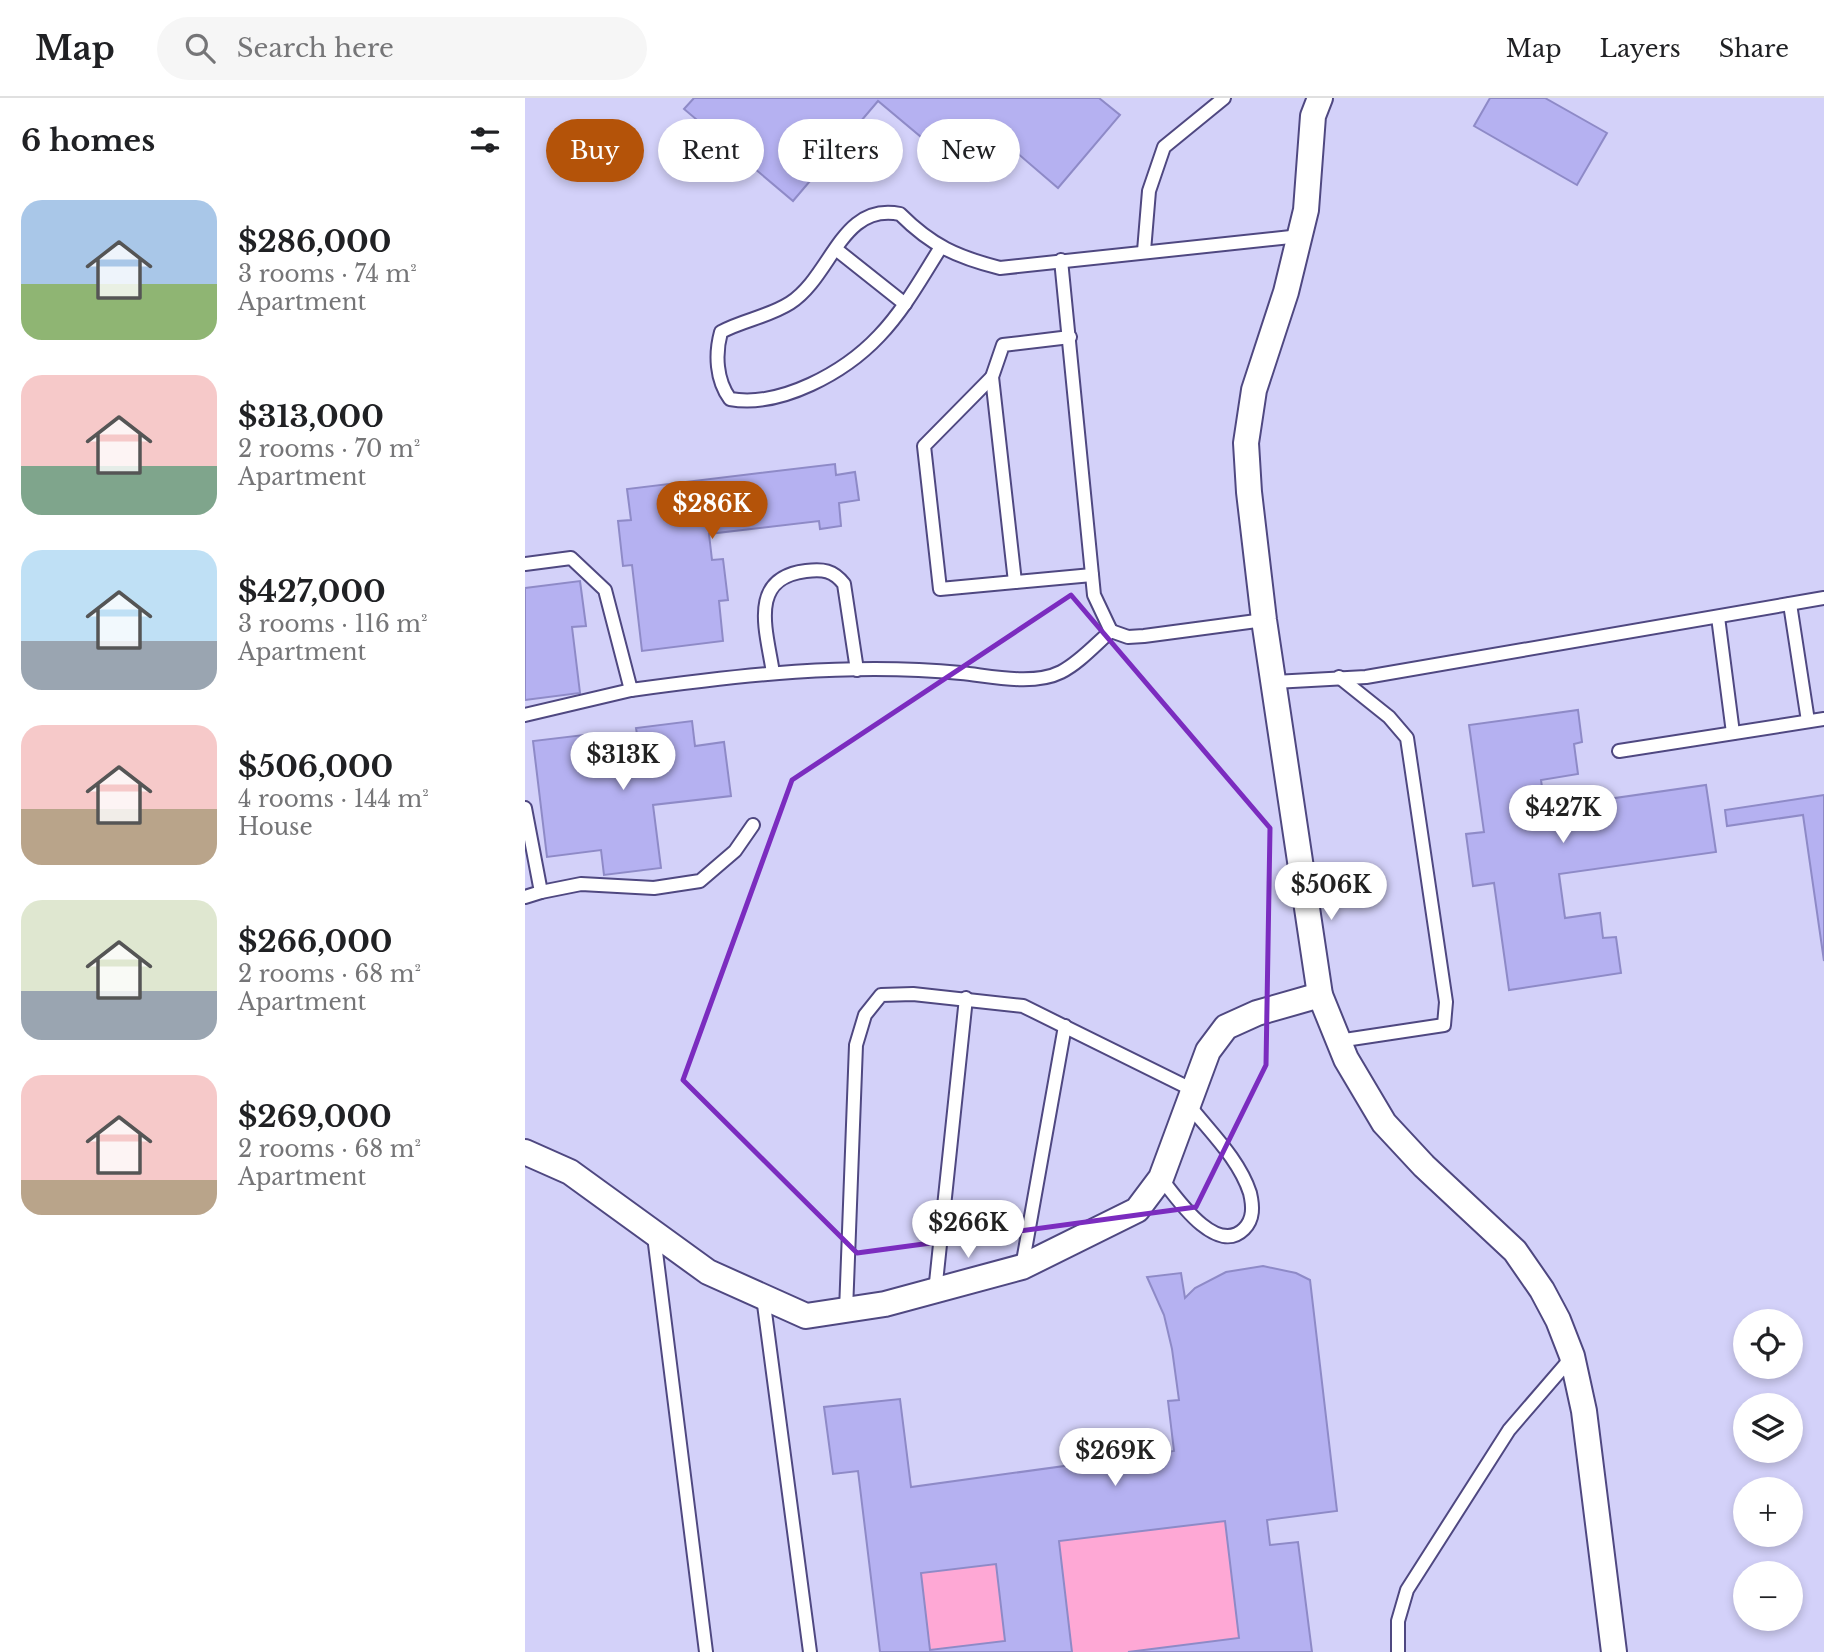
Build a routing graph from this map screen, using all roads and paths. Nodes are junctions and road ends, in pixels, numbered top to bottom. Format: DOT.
graph roads {
  1 [pos="1224,98"];
  2 [pos="1313,104"];
  3 [pos="1300,236"];
  4 [pos="941,247"];
  5 [pos="837,250"];
  6 [pos="1144,251"];
  7 [pos="1061,260"];
  8 [pos="905,304"];
  9 [pos="1070,337"];
  10 [pos="992,377"];
  11 [pos="525,564"];
  12 [pos="1092,575"];
  13 [pos="1015,582"];
  14 [pos="1824,598"];
  15 [pos="1790,604"];
  16 [pos="1718,617"];
  17 [pos="1264,620"];
  18 [pos="1111,631"];
  19 [pos="857,670"];
  20 [pos="773,673"];
  21 [pos="1339,677"];
  22 [pos="1274,682"];
  23 [pos="631,690"];
  24 [pos="525,715"];
  25 [pos="1824,719"];
  26 [pos="1808,722"];
  27 [pos="1733,733"];
  28 [pos="1619,751"];
  29 [pos="525,808"];
  30 [pos="753,825"];
  31 [pos="541,892"];
  32 [pos="525,897"];
  33 [pos="1320,995"];
  34 [pos="967,998"];
  35 [pos="1065,1026"];
  36 [pos="1338,1041"];
  37 [pos="1190,1097"];
  38 [pos="525,1152"];
  39 [pos="1161,1178"];
  40 [pos="654,1233"];
  41 [pos="1022,1267"];
  42 [pos="935,1292"];
  43 [pos="763,1297"];
  44 [pos="846,1311"];
  45 [pos="1571,1356"];
  46 [pos="706,1652"];
  47 [pos="810,1652"];
  48 [pos="1398,1652"];
  49 [pos="1614,1652"];
  1 -- 6 [label="lane"];
  2 -- 3 [label="street"];
  3 -- 6 [label="lane"];
  3 -- 17 [label="street"];
  4 -- 5 [label="lane"];
  4 -- 7 [label="lane"];
  4 -- 8 [label="lane"];
  5 -- 8 [label="lane"];
  5 -- 8 [label="lane"];
  6 -- 7 [label="lane"];
  7 -- 9 [label="lane"];
  9 -- 10 [label="lane"];
  9 -- 12 [label="lane"];
  10 -- 13 [label="lane"];
  10 -- 13 [label="lane"];
  11 -- 23 [label="lane"];
  12 -- 13 [label="lane"];
  12 -- 18 [label="lane"];
  14 -- 15 [label="lane"];
  15 -- 16 [label="lane"];
  15 -- 26 [label="lane"];
  16 -- 21 [label="lane"];
  16 -- 27 [label="lane"];
  17 -- 18 [label="lane"];
  17 -- 22 [label="street"];
  18 -- 19 [label="lane"];
  19 -- 20 [label="lane"];
  19 -- 20 [label="lane"];
  20 -- 23 [label="lane"];
  21 -- 22 [label="lane"];
  21 -- 36 [label="lane"];
  22 -- 33 [label="street"];
  23 -- 24 [label="lane"];
  25 -- 26 [label="lane"];
  26 -- 27 [label="lane"];
  27 -- 28 [label="lane"];
  29 -- 31 [label="lane"];
  30 -- 31 [label="lane"];
  31 -- 32 [label="lane"];
  33 -- 36 [label="street"];
  33 -- 37 [label="street"];
  34 -- 35 [label="lane"];
  34 -- 42 [label="lane"];
  34 -- 44 [label="lane"];
  35 -- 37 [label="lane"];
  35 -- 41 [label="lane"];
  36 -- 45 [label="street"];
  37 -- 39 [label="street"];
  37 -- 39 [label="lane"];
  38 -- 40 [label="street"];
  39 -- 41 [label="street"];
  40 -- 43 [label="street"];
  40 -- 46 [label="lane"];
  41 -- 42 [label="street"];
  42 -- 44 [label="street"];
  43 -- 44 [label="street"];
  43 -- 47 [label="lane"];
  45 -- 48 [label="lane"];
  45 -- 49 [label="street"];
}
